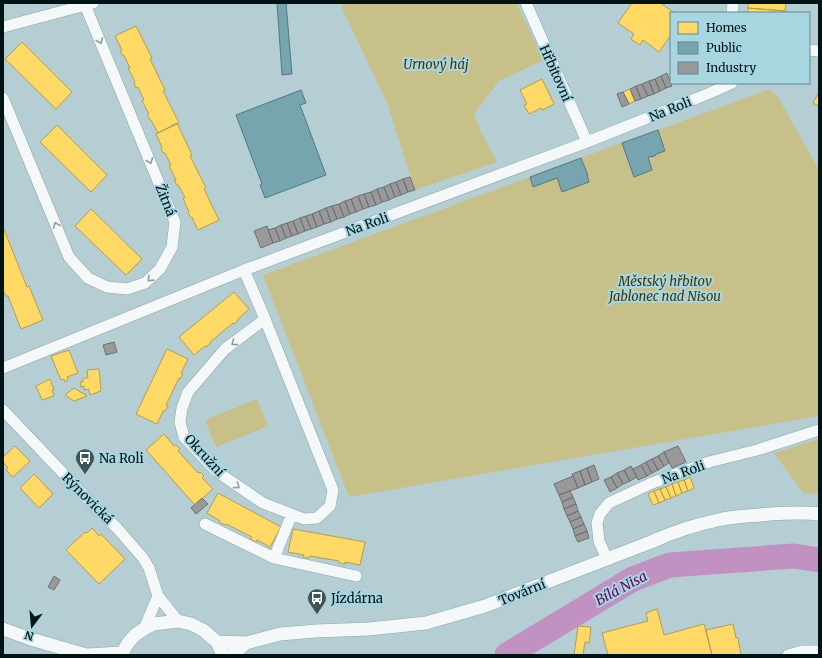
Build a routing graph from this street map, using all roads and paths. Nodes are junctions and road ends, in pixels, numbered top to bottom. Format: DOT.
graph roads {
  1 [pos="526,3"];
  2 [pos="89,4"];
  3 [pos="3,27"];
  4 [pos="718,84"];
  5 [pos="730,84"];
  6 [pos="710,93"];
  7 [pos="3,98"];
  8 [pos="587,142"];
  9 [pos="244,270"];
  10 [pos="265,319"];
  11 [pos="3,368"];
  12 [pos="3,410"];
  13 [pos="819,430"];
  14 [pos="292,514"];
  15 [pos="819,514"];
  16 [pos="205,524"];
  17 [pos="274,558"];
  18 [pos="607,559"];
  19 [pos="356,576"];
  20 [pos="158,596"];
  21 [pos="178,621"];
  22 [pos="144,628"];
  23 [pos="3,629"];
  24 [pos="218,642"];
  25 [pos="246,642"];
  26 [pos="819,651"];
  27 [pos="122,654"];
  28 [pos="86,655"];
  29 [pos="223,655"];
  30 [pos="232,655"];
  31 [pos="788,655"];
  1 -- 8 [label="street, Hřbitovní"];
  2 -- 3 [label="street"];
  2 -- 7 [label="street, Žitná, one-way"];
  4 -- 6 [label="street"];
  5 -- 6 [label="street, Na Roli"];
  6 -- 8 [label="street, Na Roli"];
  8 -- 9 [label="street, Na Roli"];
  9 -- 10 [label="street, Okružní"];
  9 -- 11 [label="street, Na Roli"];
  10 -- 14 [label="street, Okružní"];
  10 -- 14 [label="street, Okružní, one-way"];
  12 -- 20 [label="street, Rýnovická"];
  13 -- 18 [label="street, Na Roli"];
  14 -- 17 [label="street"];
  15 -- 18 [label="street, Tovární"];
  16 -- 17 [label="street"];
  17 -- 19 [label="street"];
  18 -- 25 [label="street, Tovární"];
  20 -- 21 [label="street, Rýnovická"];
  20 -- 22 [label="street"];
  21 -- 22 [label="street"];
  21 -- 24 [label="street"];
  22 -- 27 [label="street"];
  23 -- 28 [label="street"];
  24 -- 25 [label="street, Tovární"];
  24 -- 29 [label="street"];
  25 -- 30 [label="street"];
  26 -- 31 [label="street"];
  27 -- 28 [label="street"];
}
